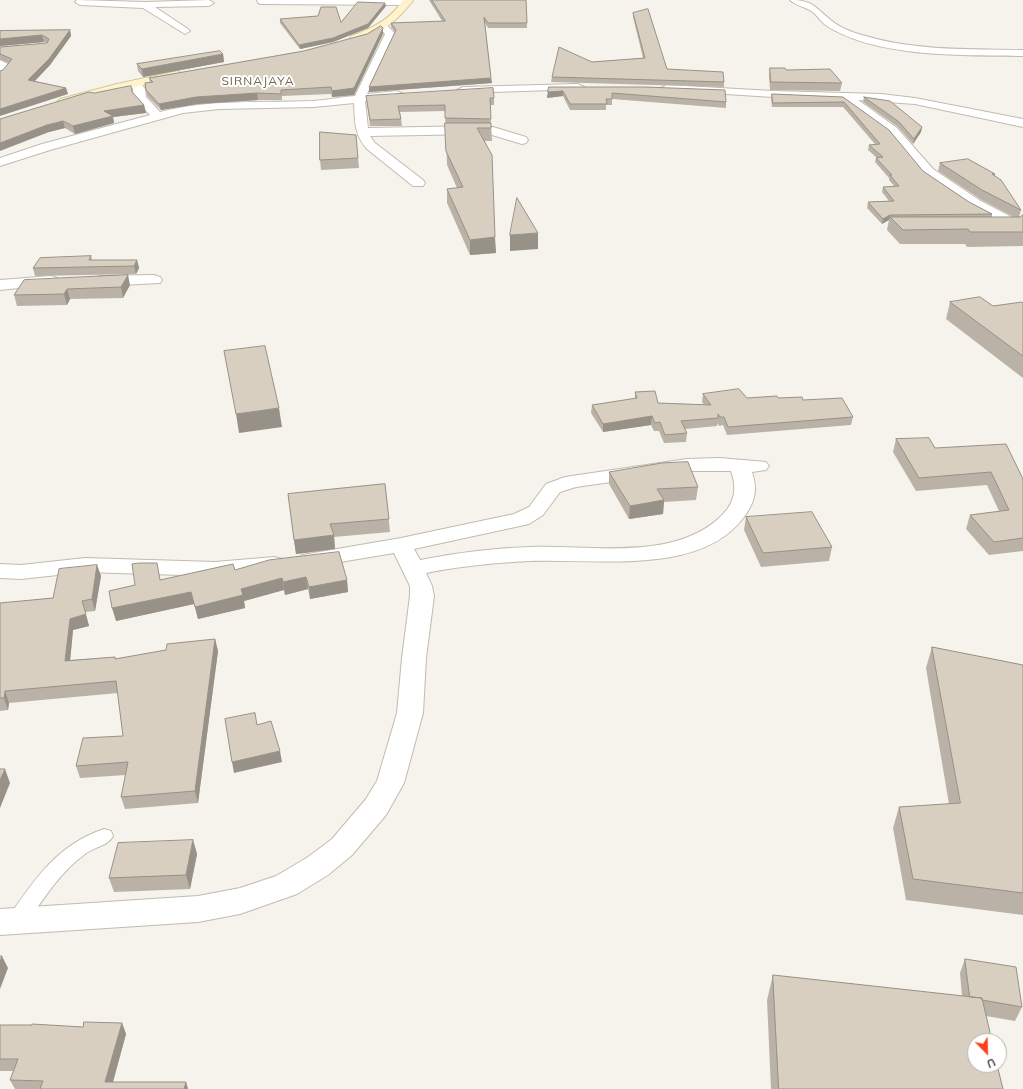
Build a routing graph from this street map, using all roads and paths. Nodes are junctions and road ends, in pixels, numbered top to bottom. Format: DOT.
graph roads {
  1 [pos="795,0"];
  2 [pos="407,1"];
  3 [pos="80,2"];
  4 [pos="261,2"];
  5 [pos="209,3"];
  6 [pos="145,6"];
  7 [pos="383,26"];
  8 [pos="185,31"];
  9 [pos="345,42"];
  10 [pos="6,52"];
  11 [pos="1023,53"];
  12 [pos="3,64"];
  13 [pos="188,73"];
  14 [pos="0,74"];
  15 [pos="135,83"];
  16 [pos="586,87"];
  17 [pos="653,88"];
  18 [pos="449,91"];
  19 [pos="405,94"];
  20 [pos="845,96"];
  21 [pos="359,99"];
  22 [pos="55,104"];
  23 [pos="157,116"];
  24 [pos="1023,123"];
  25 [pos="362,132"];
  26 [pos="522,140"];
  27 [pos="0,162"];
  28 [pos="418,183"];
  29 [pos="984,225"];
  30 [pos="1020,225"];
  31 [pos="154,280"];
  32 [pos="64,281"];
  33 [pos="88,281"];
  34 [pos="0,285"];
  35 [pos="401,545"];
  36 [pos="413,569"];
  37 [pos="0,571"];
  38 [pos="104,836"];
  39 [pos="9,921"];
  1 -- 11 [label="street"];
  2 -- 4 [label="street"];
  2 -- 7 [label="street"];
  3 -- 6 [label="street"];
  5 -- 6 [label="street"];
  6 -- 8 [label="street"];
  7 -- 9 [label="street"];
  7 -- 21 [label="street"];
  10 -- 12 [label="street"];
  12 -- 14 [label="street"];
  13 -- 15 [label="street"];
  15 -- 22 [label="street"];
  15 -- 23 [label="street"];
  16 -- 18 [label="street"];
  17 -- 20 [label="street"];
  19 -- 21 [label="street"];
  20 -- 24 [label="street"];
  20 -- 30 [label="street"];
  21 -- 23 [label="street"];
  21 -- 25 [label="street"];
  23 -- 27 [label="street"];
  25 -- 26 [label="street"];
  25 -- 28 [label="street"];
  29 -- 30 [label="street"];
  31 -- 33 [label="street"];
  32 -- 34 [label="street"];
  35 -- 36 [label="street"];
  35 -- 36 [label="street"];
  35 -- 37 [label="street"];
  36 -- 39 [label="street"];
  38 -- 39 [label="lane"];
}
